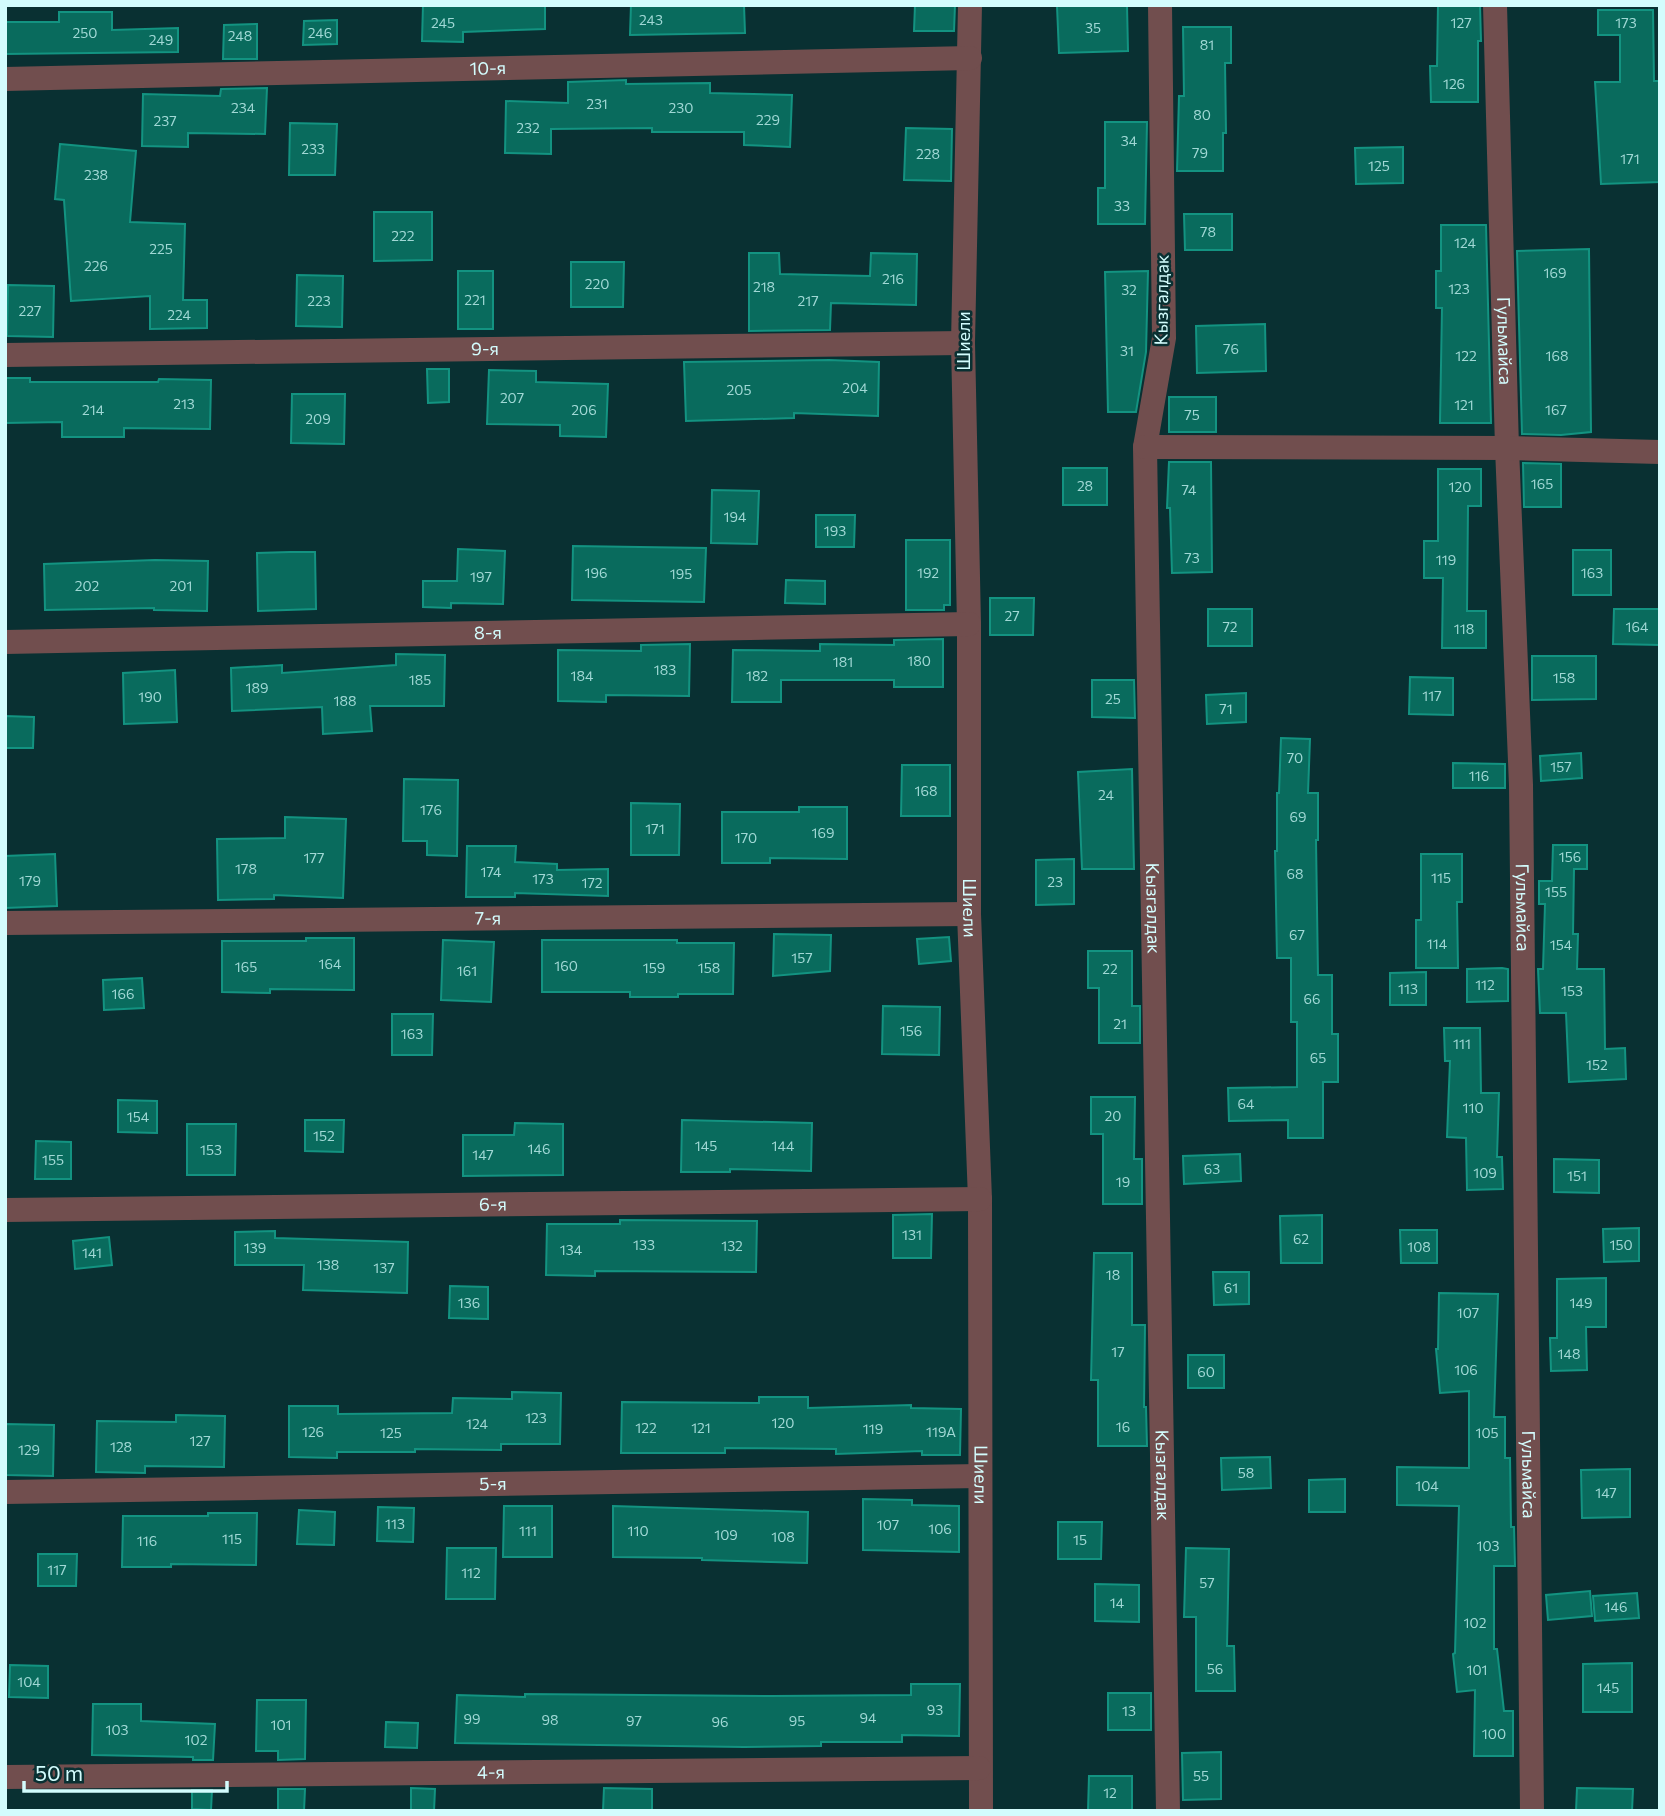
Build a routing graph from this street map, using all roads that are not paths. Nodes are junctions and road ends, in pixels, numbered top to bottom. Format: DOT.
graph roads {
  1 [pos="970,5"];
  2 [pos="1160,5"];
  3 [pos="1495,5"];
  4 [pos="970,58"];
  5 [pos="5,79"];
  6 [pos="963,343"];
  7 [pos="5,355"];
  8 [pos="1144,447"];
  9 [pos="1507,448"];
  10 [pos="1660,452"];
  11 [pos="970,625"];
  12 [pos="5,642"];
  13 [pos="969,914"];
  14 [pos="5,923"];
  15 [pos="980,1199"];
  16 [pos="5,1210"];
  17 [pos="980,1476"];
  18 [pos="5,1492"];
  19 [pos="979,1768"];
  20 [pos="5,1777"];
  21 [pos="981,1811"];
  22 [pos="1168,1811"];
  23 [pos="1532,1811"];
  1 -- 4 [label="street, Шиели"];
  2 -- 8 [label="street, Кызгалдак"];
  3 -- 9 [label="street, Гульмайса"];
  4 -- 5 [label="street, 10-я"];
  4 -- 6 [label="street, Шиели"];
  6 -- 7 [label="street, 9-я"];
  6 -- 11 [label="street, Шиели"];
  8 -- 9 [label="street"];
  8 -- 22 [label="street, Кызгалдак"];
  9 -- 10 [label="street"];
  9 -- 23 [label="street, Гульмайса"];
  11 -- 12 [label="street, 8-я"];
  11 -- 13 [label="street, Шиели"];
  13 -- 14 [label="street, 7-я"];
  13 -- 15 [label="street, Шиели"];
  15 -- 16 [label="street, 6-я"];
  15 -- 17 [label="street, Шиели"];
  17 -- 18 [label="street, 5-я"];
  17 -- 19 [label="street, Шиели"];
  19 -- 20 [label="street, 4-я"];
  19 -- 21 [label="street, Шиели"];
}
